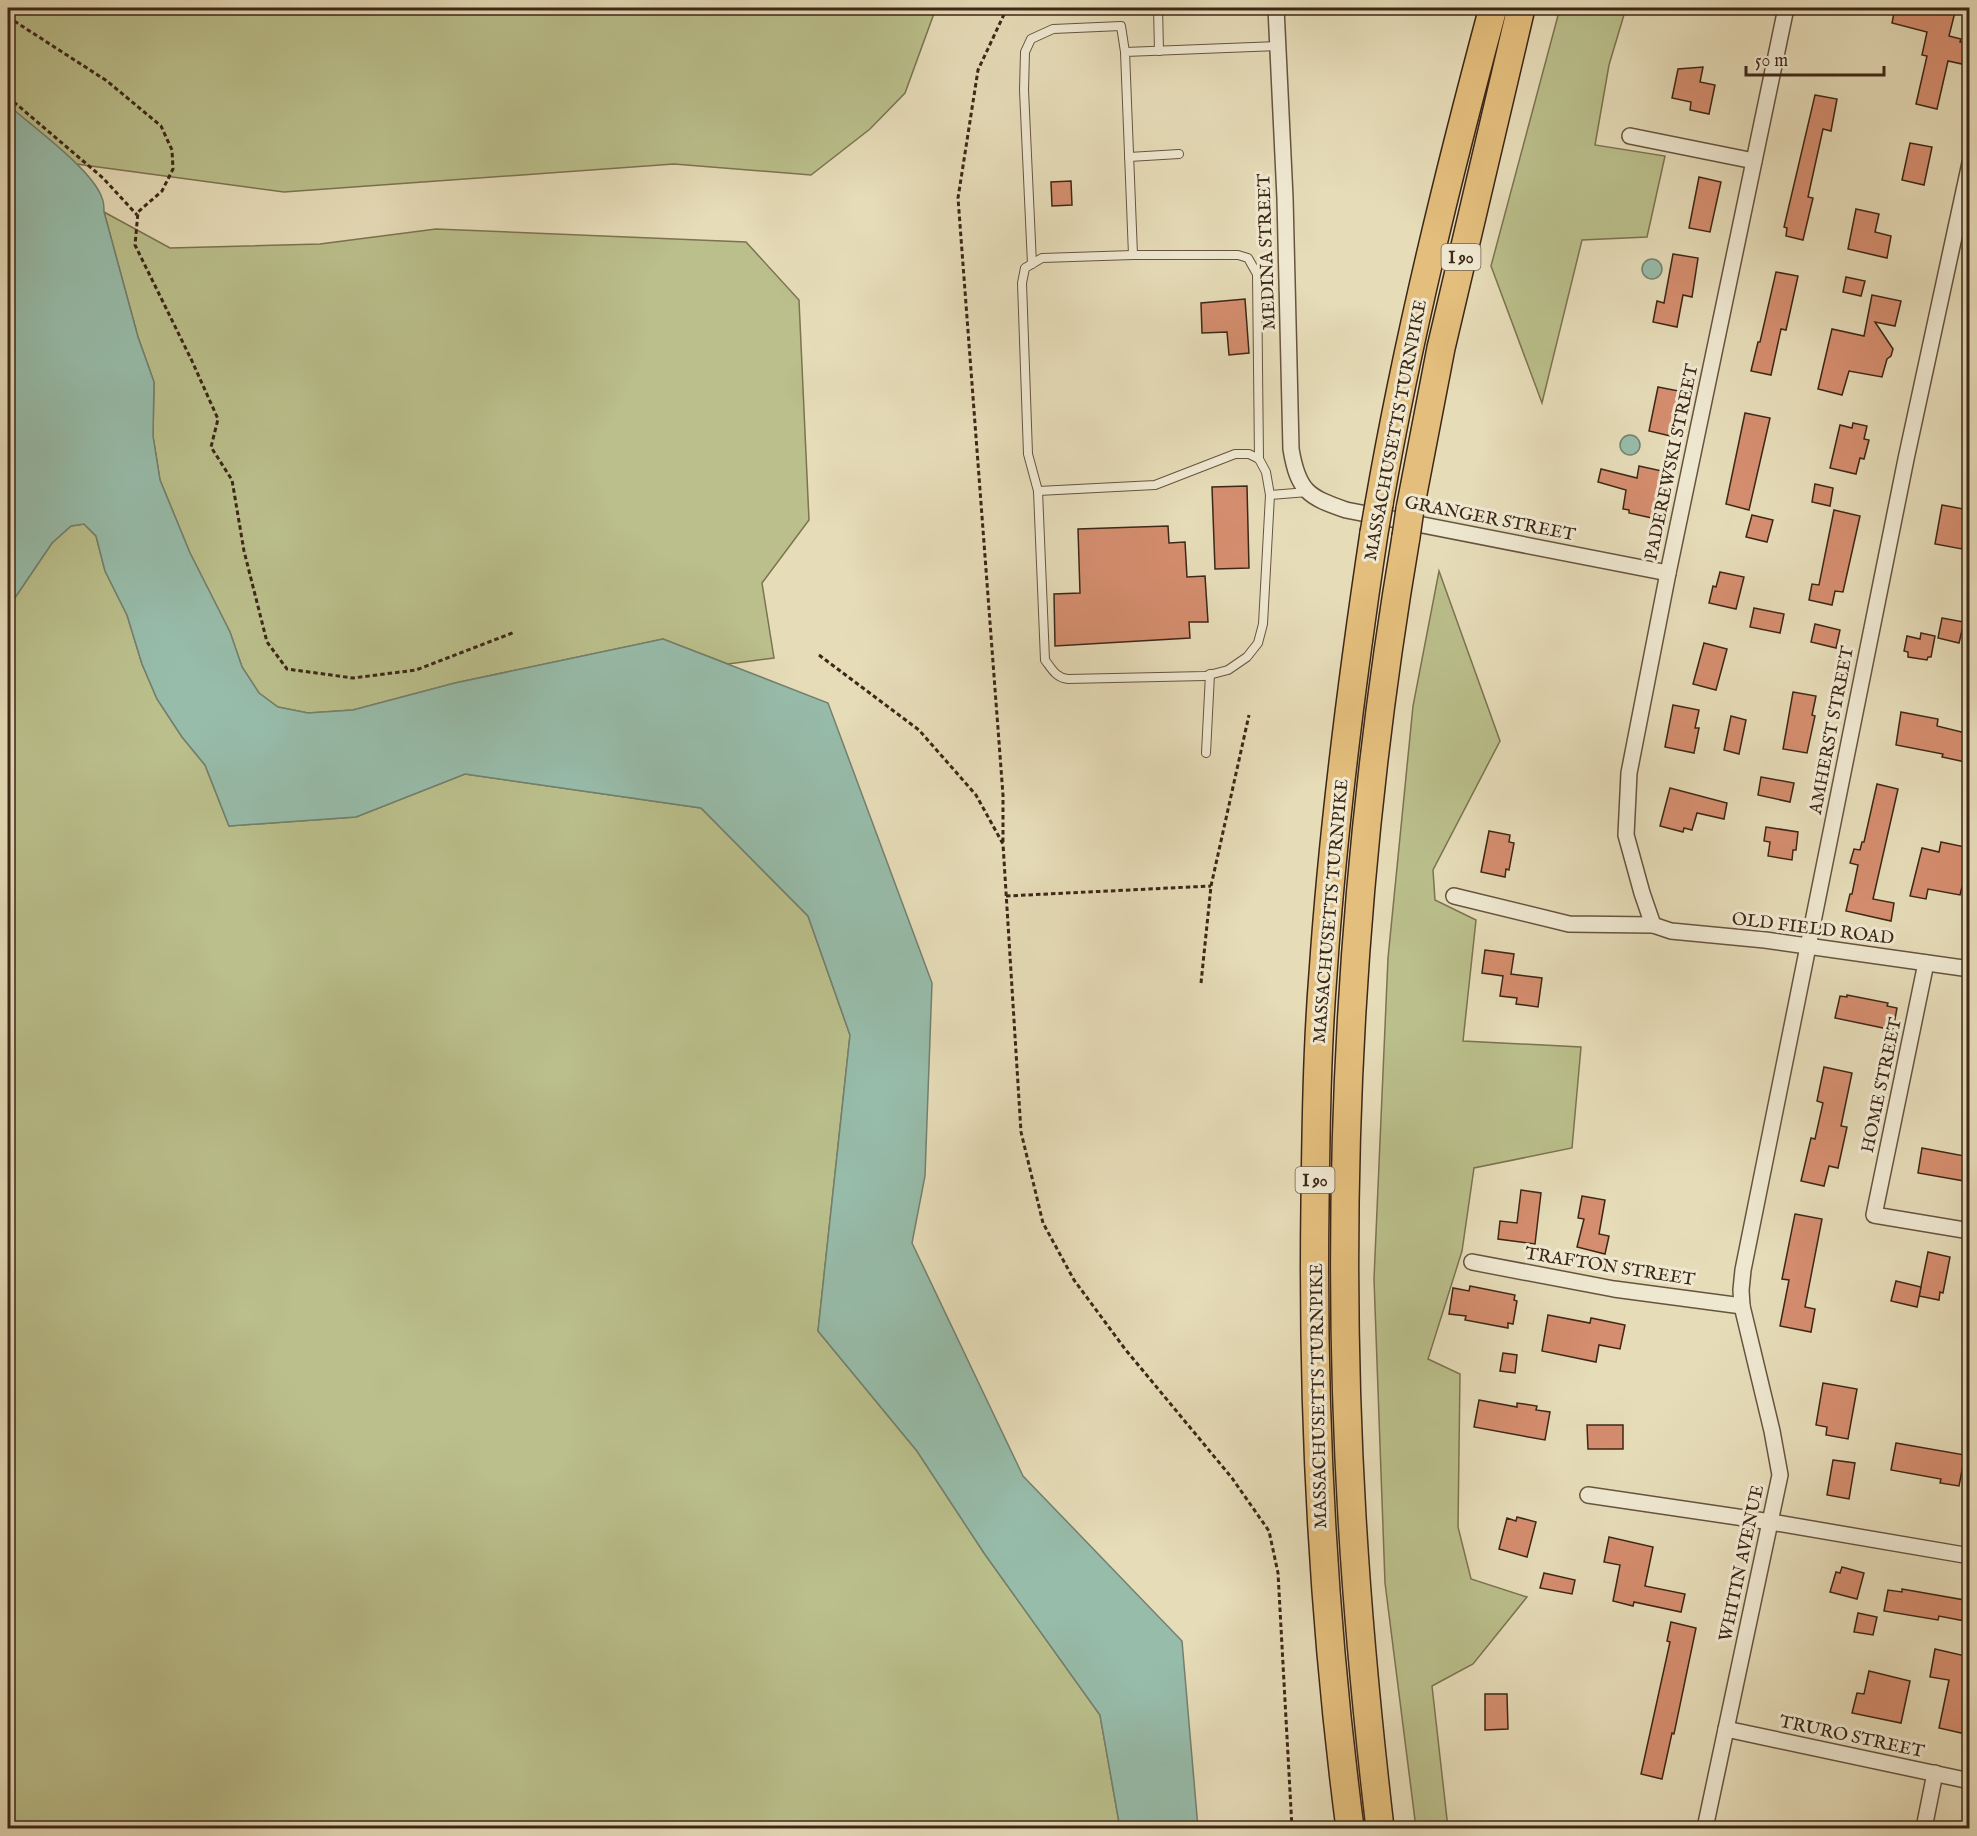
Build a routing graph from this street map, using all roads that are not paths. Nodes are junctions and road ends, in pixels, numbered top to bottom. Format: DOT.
graph roads {
  1 [pos="1158,8"];
  2 [pos="1276,8"];
  3 [pos="1493,8"];
  4 [pos="1521,8"];
  5 [pos="1786,8"];
  6 [pos="1278,46"];
  7 [pos="1159,51"];
  8 [pos="1125,52"];
  9 [pos="1630,136"];
  10 [pos="1179,154"];
  11 [pos="1129,157"];
  12 [pos="1754,162"];
  13 [pos="1970,163"];
  14 [pos="1133,255"];
  15 [pos="1032,264"];
  16 [pos="1259,459"];
  17 [pos="1038,491"];
  18 [pos="1308,492"];
  19 [pos="1270,495"];
  20 [pos="1668,573"];
  21 [pos="1210,674"];
  22 [pos="1206,753"];
  23 [pos="1454,896"];
  24 [pos="1653,925"];
  25 [pos="1809,946"];
  26 [pos="1926,963"];
  27 [pos="1970,969"];
  28 [pos="1970,1231"];
  29 [pos="1472,1262"];
  30 [pos="1742,1306"];
  31 [pos="1588,1495"];
  32 [pos="1771,1522"];
  33 [pos="1970,1556"];
  34 [pos="1726,1729"];
  35 [pos="1935,1773"];
  36 [pos="1970,1780"];
  37 [pos="1350,1828"];
  38 [pos="1380,1828"];
  39 [pos="1705,1828"];
  40 [pos="1924,1828"];
  1 -- 7 [label="lane"];
  2 -- 6 [label="street, MEDINA STREET"];
  3 -- 37 [label="highway, MASSACHUSETTS TURNPIKE / I 90, bridge"];
  4 -- 38 [label="highway, MASSACHUSETTS TURNPIKE / I 90, bridge"];
  5 -- 12 [label="street, PADEREWSKI STREET"];
  6 -- 7 [label="lane"];
  6 -- 18 [label="street, MEDINA STREET"];
  7 -- 8 [label="lane"];
  8 -- 11 [label="lane"];
  8 -- 15 [label="lane"];
  9 -- 12 [label="street"];
  10 -- 11 [label="lane"];
  11 -- 14 [label="lane"];
  12 -- 20 [label="street, PADEREWSKI STREET"];
  13 -- 25 [label="street, AMHERST STREET"];
  14 -- 15 [label="lane"];
  14 -- 16 [label="lane"];
  15 -- 17 [label="lane"];
  16 -- 17 [label="lane"];
  16 -- 19 [label="lane"];
  17 -- 21 [label="lane"];
  18 -- 19 [label="lane"];
  18 -- 20 [label="street, GRANGER STREET"];
  19 -- 21 [label="lane"];
  20 -- 24 [label="street, PADEREWSKI STREET"];
  21 -- 22 [label="lane"];
  23 -- 24 [label="street, OLD FIELD ROAD"];
  24 -- 25 [label="street, OLD FIELD ROAD"];
  25 -- 26 [label="street, OLD FIELD ROAD"];
  25 -- 30 [label="street, AMHERST STREET"];
  26 -- 27 [label="street, OLD FIELD ROAD"];
  26 -- 28 [label="street, HOME STREET"];
  29 -- 30 [label="street, TRAFTON STREET"];
  30 -- 32 [label="street, WHITIN AVENUE"];
  31 -- 32 [label="street"];
  32 -- 33 [label="street"];
  32 -- 34 [label="street, WHITIN AVENUE"];
  34 -- 35 [label="street, TRURO STREET"];
  34 -- 39 [label="street, WHITIN AVENUE"];
  35 -- 36 [label="street, TRURO STREET"];
  35 -- 40 [label="street"];
}
